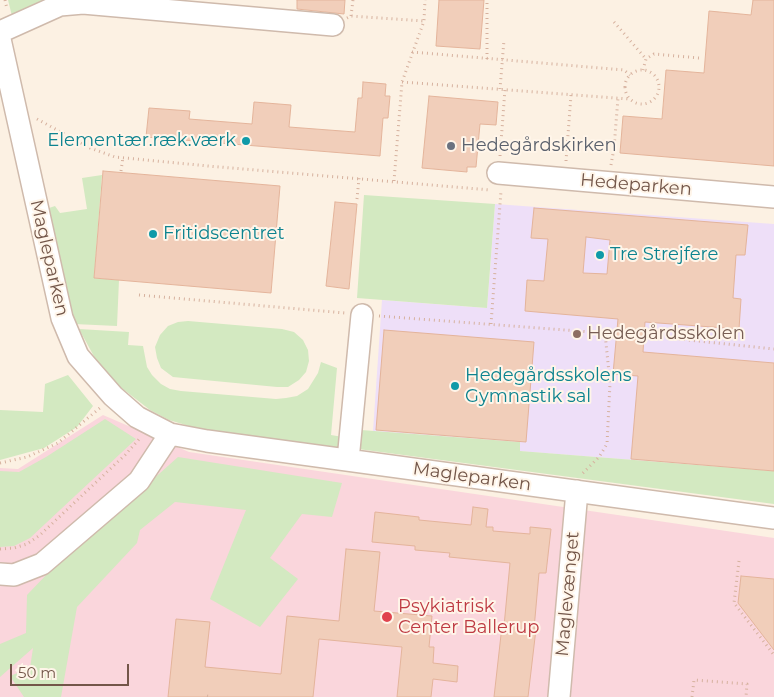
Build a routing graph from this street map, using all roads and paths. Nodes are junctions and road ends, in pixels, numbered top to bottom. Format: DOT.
graph roads {
  1 [pos="353,0"];
  2 [pos="425,0"];
  3 [pos="488,0"];
  4 [pos="342,20"];
  5 [pos="424,20"];
  6 [pos="614,22"];
  7 [pos="0,32"];
  8 [pos="0,39"];
  9 [pos="504,40"];
  10 [pos="412,52"];
  11 [pos="699,58"];
  12 [pos="487,59"];
  13 [pos="502,60"];
  14 [pos="646,60"];
  15 [pos="643,70"];
  16 [pos="630,74"];
  17 [pos="402,82"];
  18 [pos="502,89"];
  19 [pos="571,95"];
  20 [pos="618,98"];
  21 [pos="629,99"];
  22 [pos="34,118"];
  23 [pos="122,158"];
  24 [pos="612,160"];
  25 [pos="121,172"];
  26 [pos="359,178"];
  27 [pos="565,179"];
  28 [pos="499,182"];
  29 [pos="774,197"];
  30 [pos="357,199"];
  31 [pos="362,315"];
  32 [pos="491,324"];
  33 [pos="605,333"];
  34 [pos="679,339"];
  35 [pos="774,349"];
  36 [pos="113,396"];
  37 [pos="161,429"];
  38 [pos="348,460"];
  39 [pos="0,463"];
  40 [pos="577,491"];
  41 [pos="774,518"];
  42 [pos="0,550"];
  43 [pos="739,561"];
  44 [pos="0,574"];
  45 [pos="774,655"];
  46 [pos="207,696"];
  47 [pos="211,697"];
  48 [pos="559,697"];
  49 [pos="692,697"];
  50 [pos="746,697"];
  1 -- 4 [label="path"];
  2 -- 5 [label="path"];
  3 -- 12 [label="path"];
  4 -- 5 [label="path"];
  4 -- 7 [label="street"];
  5 -- 10 [label="path"];
  6 -- 14 [label="path"];
  8 -- 36 [label="street, Magleparken"];
  9 -- 13 [label="path"];
  10 -- 12 [label="path"];
  10 -- 17 [label="path"];
  11 -- 14 [label="path"];
  12 -- 13 [label="path"];
  13 -- 16 [label="path"];
  13 -- 18 [label="path"];
  14 -- 15 [label="path"];
  15 -- 16 [label="path"];
  15 -- 21 [label="path"];
  16 -- 21 [label="path"];
  17 -- 18 [label="path"];
  17 -- 26 [label="path"];
  18 -- 19 [label="path"];
  18 -- 28 [label="path"];
  19 -- 20 [label="path"];
  19 -- 27 [label="path"];
  20 -- 21 [label="path"];
  20 -- 24 [label="path"];
  22 -- 23 [label="path"];
  23 -- 25 [label="path"];
  23 -- 26 [label="path"];
  26 -- 30 [label="path"];
  27 -- 28 [label="street, Hedeparken"];
  27 -- 29 [label="street, Hedeparken"];
  28 -- 32 [label="path"];
  31 -- 38 [label="street"];
  33 -- 40 [label="path"];
  34 -- 35 [label="path"];
  36 -- 37 [label="street, Magleparken"];
  36 -- 39 [label="path"];
  37 -- 38 [label="street, Magleparken"];
  37 -- 42 [label="path"];
  37 -- 44 [label="street"];
  38 -- 40 [label="street, Magleparken"];
  40 -- 41 [label="street, Magleparken"];
  40 -- 48 [label="street, Maglevænget"];
  43 -- 45 [label="path"];
  46 -- 47 [label="path"];
  49 -- 50 [label="path"];
}
